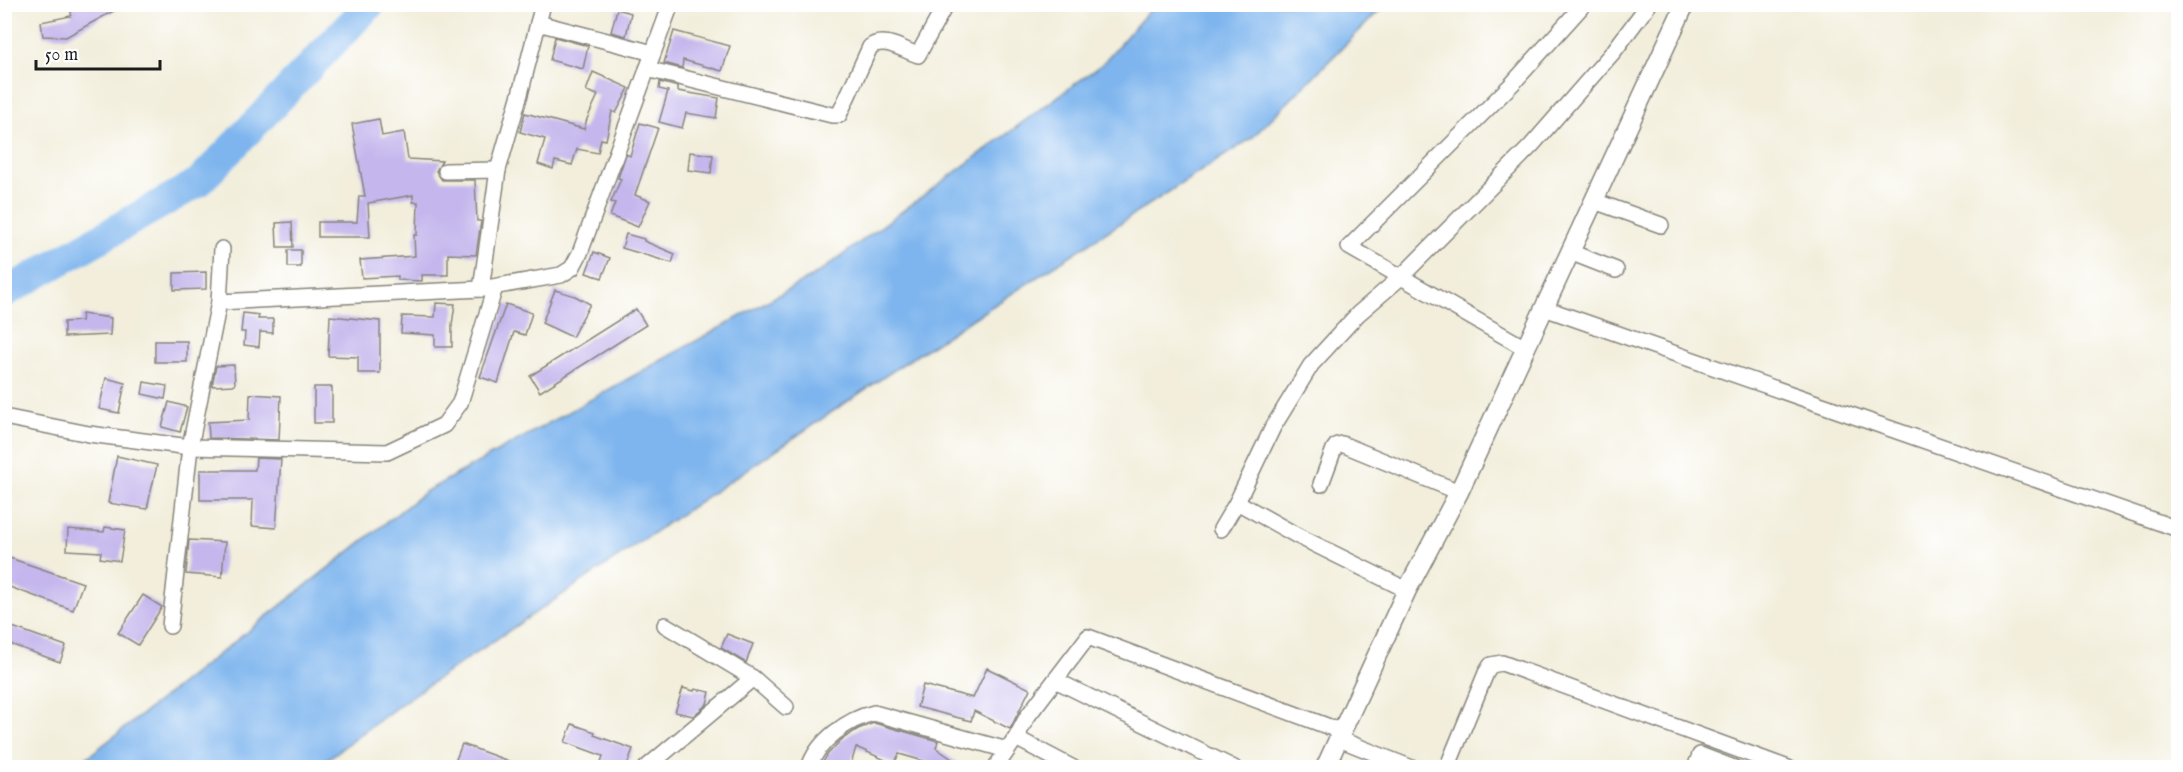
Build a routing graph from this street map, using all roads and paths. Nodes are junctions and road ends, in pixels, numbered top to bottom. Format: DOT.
graph roads {
  1 [pos="543,4"];
  2 [pos="671,4"];
  3 [pos="946,4"];
  4 [pos="1584,4"];
  5 [pos="1649,4"];
  6 [pos="1685,4"];
  7 [pos="538,23"];
  8 [pos="653,53"];
  9 [pos="647,69"];
  10 [pos="498,170"];
  11 [pos="446,171"];
  12 [pos="1594,201"];
  13 [pos="1661,225"];
  14 [pos="222,249"];
  15 [pos="1570,252"];
  16 [pos="1616,270"];
  17 [pos="1401,277"];
  18 [pos="488,288"];
  19 [pos="219,302"];
  20 [pos="1544,308"];
  21 [pos="1525,348"];
  22 [pos="4,417"];
  23 [pos="190,447"];
  24 [pos="1321,484"];
  25 [pos="1459,492"];
  26 [pos="1237,502"];
  27 [pos="1221,529"];
  28 [pos="2178,529"];
  29 [pos="1407,590"];
  30 [pos="170,626"];
  31 [pos="665,626"];
  32 [pos="753,678"];
  33 [pos="1055,680"];
  34 [pos="786,707"];
  35 [pos="1341,736"];
  36 [pos="1012,744"];
  37 [pos="646,768"];
  38 [pos="808,768"];
  39 [pos="995,768"];
  40 [pos="1073,768"];
  41 [pos="1234,768"];
  42 [pos="1325,768"];
  43 [pos="1412,768"];
  44 [pos="1447,768"];
  45 [pos="1695,768"];
  46 [pos="1734,768"];
  47 [pos="1788,768"];
  1 -- 7 [label="street"];
  2 -- 8 [label="street"];
  3 -- 9 [label="street"];
  4 -- 17 [label="street"];
  5 -- 17 [label="street"];
  6 -- 12 [label="street"];
  7 -- 8 [label="street"];
  7 -- 10 [label="street"];
  8 -- 9 [label="street"];
  9 -- 18 [label="street"];
  10 -- 11 [label="street"];
  10 -- 18 [label="street"];
  12 -- 13 [label="street"];
  12 -- 15 [label="street"];
  14 -- 19 [label="street"];
  15 -- 16 [label="street"];
  15 -- 20 [label="street"];
  17 -- 21 [label="street"];
  17 -- 26 [label="street"];
  18 -- 19 [label="street"];
  18 -- 23 [label="street"];
  19 -- 23 [label="street"];
  20 -- 21 [label="street"];
  20 -- 28 [label="street"];
  21 -- 25 [label="street"];
  22 -- 23 [label="street"];
  23 -- 30 [label="street"];
  24 -- 25 [label="street"];
  25 -- 29 [label="street"];
  26 -- 27 [label="street"];
  26 -- 29 [label="street"];
  29 -- 35 [label="street"];
  31 -- 32 [label="street"];
  32 -- 34 [label="street"];
  32 -- 37 [label="street"];
  33 -- 35 [label="street"];
  33 -- 36 [label="street"];
  33 -- 41 [label="street"];
  35 -- 42 [label="street"];
  35 -- 43 [label="street"];
  36 -- 38 [label="street"];
  36 -- 39 [label="street"];
  36 -- 40 [label="street"];
  44 -- 47 [label="street"];
  45 -- 46 [label="street"];
}
